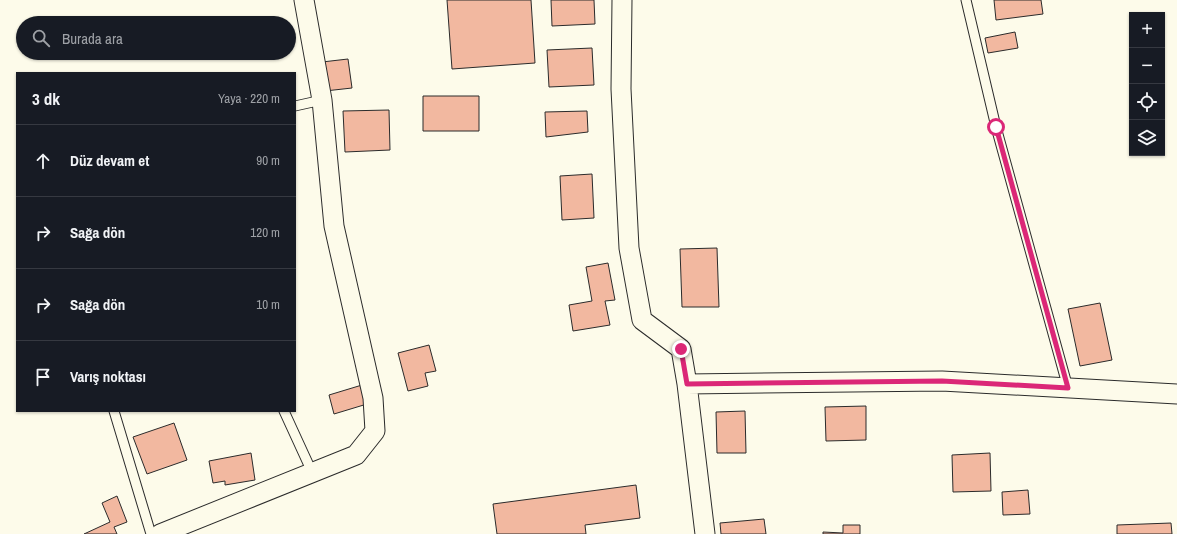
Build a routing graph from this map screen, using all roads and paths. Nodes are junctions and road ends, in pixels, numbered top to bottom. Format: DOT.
graph roads {
  1 [pos="304,0"];
  2 [pos="622,0"];
  3 [pos="966,0"];
  4 [pos="322,100"];
  5 [pos="296,106"];
  6 [pos="687,384"];
  7 [pos="1068,388"];
  8 [pos="1177,394"];
  9 [pos="114,412"];
  10 [pos="284,412"];
  11 [pos="312,472"];
  12 [pos="150,534"];
  13 [pos="160,534"];
  14 [pos="705,534"];
  1 -- 4 [label="street"];
  2 -- 6 [label="street"];
  3 -- 7 [label="lane"];
  4 -- 5 [label="lane"];
  4 -- 11 [label="street"];
  6 -- 7 [label="street"];
  6 -- 14 [label="street"];
  7 -- 8 [label="street"];
  9 -- 12 [label="lane"];
  10 -- 11 [label="lane"];
  11 -- 13 [label="street"];
}
